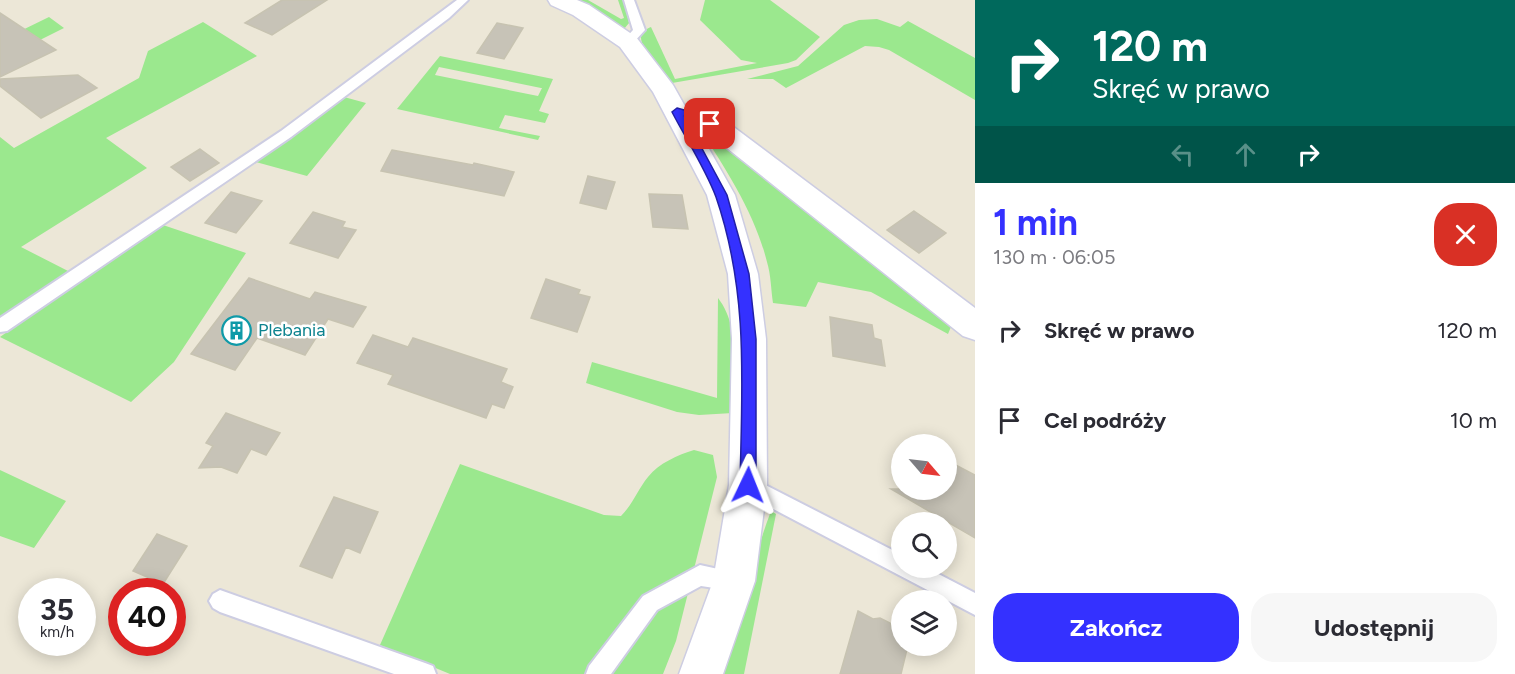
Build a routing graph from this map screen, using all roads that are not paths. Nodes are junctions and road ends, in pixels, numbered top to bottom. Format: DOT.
graph roads {
  1 [pos="463,0"];
  2 [pos="560,0"];
  3 [pos="629,0"];
  4 [pos="628,42"];
  5 [pos="677,112"];
  6 [pos="1,326"];
  7 [pos="975,326"];
  8 [pos="748,485"];
  9 [pos="891,560"];
  10 [pos="926,578"];
  11 [pos="734,581"];
  12 [pos="220,601"];
  13 [pos="975,604"];
  14 [pos="425,674"];
  15 [pos="597,674"];
  16 [pos="701,674"];
  1 -- 6 [label="lane"];
  2 -- 4 [label="street"];
  3 -- 4 [label="lane"];
  4 -- 5 [label="street"];
  5 -- 7 [label="street"];
  5 -- 8 [label="street"];
  8 -- 9 [label="lane"];
  8 -- 11 [label="street"];
  10 -- 13 [label="lane"];
  11 -- 15 [label="lane"];
  11 -- 16 [label="street"];
  12 -- 14 [label="lane"];
}
